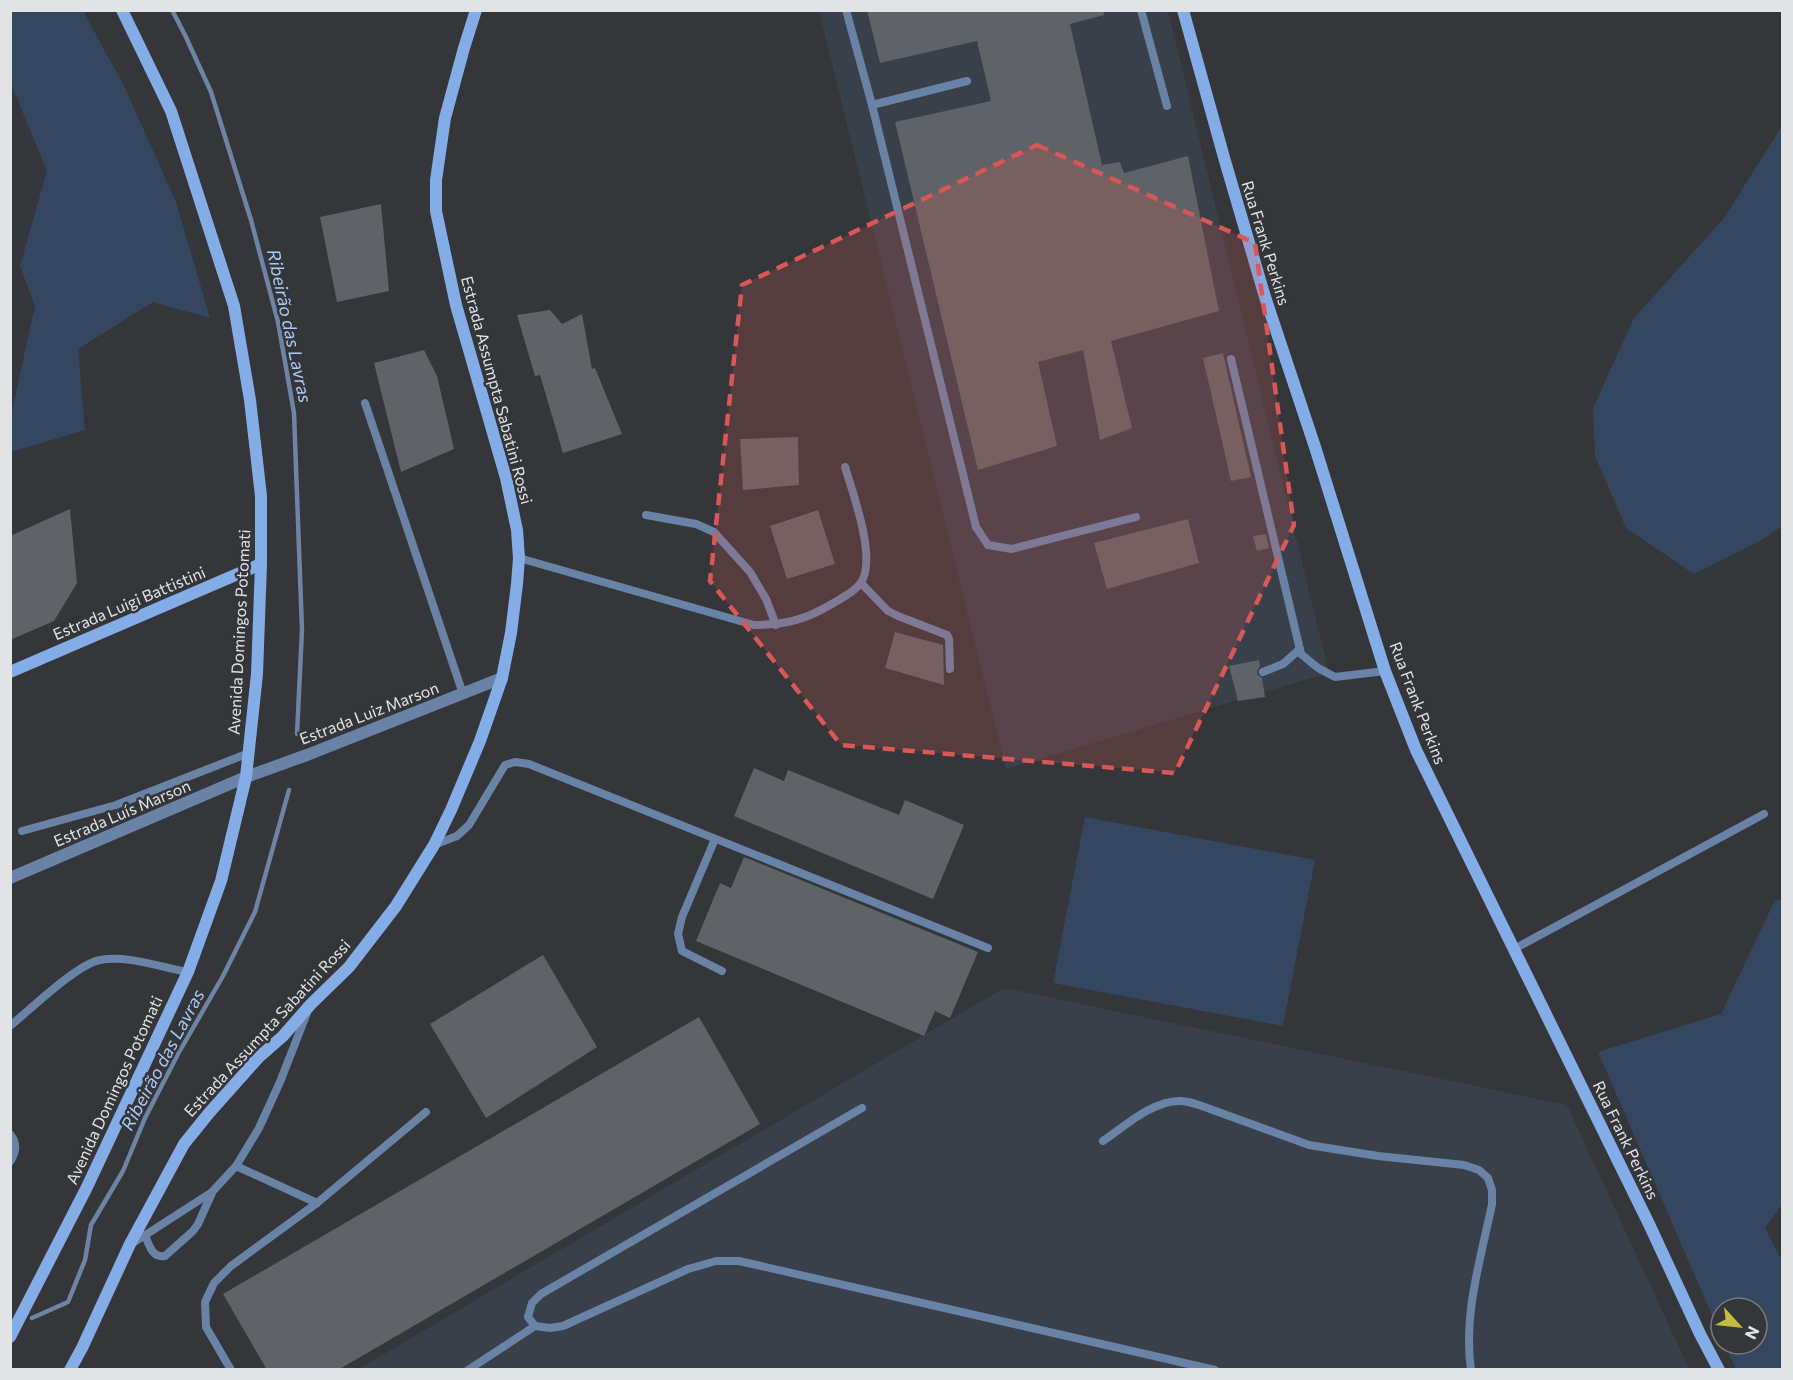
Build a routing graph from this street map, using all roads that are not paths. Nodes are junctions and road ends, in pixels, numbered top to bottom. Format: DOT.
graph roads {
  1 [pos="122,10"];
  2 [pos="477,10"];
  3 [pos="846,10"];
  4 [pos="1141,10"];
  5 [pos="1183,10"];
  6 [pos="967,81"];
  7 [pos="872,105"];
  8 [pos="1167,106"];
  9 [pos="1231,359"];
  10 [pos="364,403"];
  11 [pos="845,467"];
  12 [pos="646,515"];
  13 [pos="1136,517"];
  14 [pos="519,558"];
  15 [pos="261,564"];
  16 [pos="861,583"];
  17 [pos="776,625"];
  18 [pos="1300,649"];
  19 [pos="950,669"];
  20 [pos="1385,671"];
  21 [pos="10,672"];
  22 [pos="1263,672"];
  23 [pos="502,678"];
  24 [pos="463,694"];
  25 [pos="249,753"];
  26 [pos="246,777"];
  27 [pos="1764,814"];
  28 [pos="22,831"];
  29 [pos="715,839"];
  30 [pos="434,845"];
  31 [pos="10,878"];
  32 [pos="988,948"];
  33 [pos="1514,949"];
  34 [pos="722,971"];
  35 [pos="188,972"];
  36 [pos="311,1004"];
  37 [pos="10,1026"];
  38 [pos="862,1108"];
  39 [pos="426,1112"];
  40 [pos="10,1134"];
  41 [pos="1103,1141"];
  42 [pos="10,1162"];
  43 [pos="236,1166"];
  44 [pos="212,1192"];
  45 [pos="317,1203"];
  46 [pos="145,1235"];
  47 [pos="130,1244"];
  48 [pos="535,1326"];
  49 [pos="10,1337"];
  50 [pos="70,1370"];
  51 [pos="231,1370"];
  52 [pos="468,1370"];
  53 [pos="1215,1370"];
  54 [pos="1471,1370"];
  55 [pos="1719,1370"];
  1 -- 15 [label="street, Avenida Domingos Potomati"];
  2 -- 14 [label="street, Estrada Assumpta Sabatini Rossi"];
  3 -- 7 [label="lane"];
  4 -- 8 [label="lane"];
  5 -- 20 [label="street, Rua Frank Perkins"];
  6 -- 7 [label="lane"];
  7 -- 13 [label="lane"];
  9 -- 18 [label="lane"];
  10 -- 24 [label="lane"];
  11 -- 16 [label="lane"];
  12 -- 17 [label="lane"];
  14 -- 17 [label="lane"];
  14 -- 23 [label="street, Estrada Assumpta Sabatini Rossi"];
  15 -- 21 [label="street, Estrada Luigi Battistini"];
  15 -- 25 [label="street, Avenida Domingos Potomati"];
  16 -- 17 [label="lane"];
  16 -- 19 [label="lane"];
  18 -- 20 [label="lane"];
  18 -- 22 [label="lane"];
  20 -- 33 [label="street, Rua Frank Perkins"];
  23 -- 24 [label="street, Estrada Luiz Marson"];
  23 -- 30 [label="street, Estrada Assumpta Sabatini Rossi"];
  24 -- 26 [label="street, Estrada Luiz Marson"];
  25 -- 26 [label="street, Avenida Domingos Potomati"];
  25 -- 28 [label="lane"];
  26 -- 31 [label="street, Estrada Luís Marson"];
  26 -- 35 [label="street, Avenida Domingos Potomati"];
  27 -- 33 [label="lane"];
  29 -- 30 [label="lane"];
  29 -- 32 [label="lane"];
  29 -- 34 [label="lane"];
  30 -- 36 [label="street, Estrada Assumpta Sabatini Rossi"];
  33 -- 55 [label="street, Rua Frank Perkins"];
  35 -- 37 [label="lane"];
  35 -- 49 [label="street, Avenida Domingos Potomati"];
  36 -- 43 [label="lane"];
  36 -- 47 [label="street, Estrada Assumpta Sabatini Rossi"];
  38 -- 48 [label="lane"];
  39 -- 45 [label="lane"];
  40 -- 42 [label="lane"];
  41 -- 54 [label="lane"];
  43 -- 44 [label="lane"];
  43 -- 45 [label="lane"];
  44 -- 46 [label="lane"];
  44 -- 46 [label="lane"];
  45 -- 51 [label="lane"];
  46 -- 47 [label="lane"];
  47 -- 50 [label="street, Estrada Assumpta Sabatini Rossi"];
  48 -- 52 [label="lane"];
  48 -- 53 [label="lane"];
}
